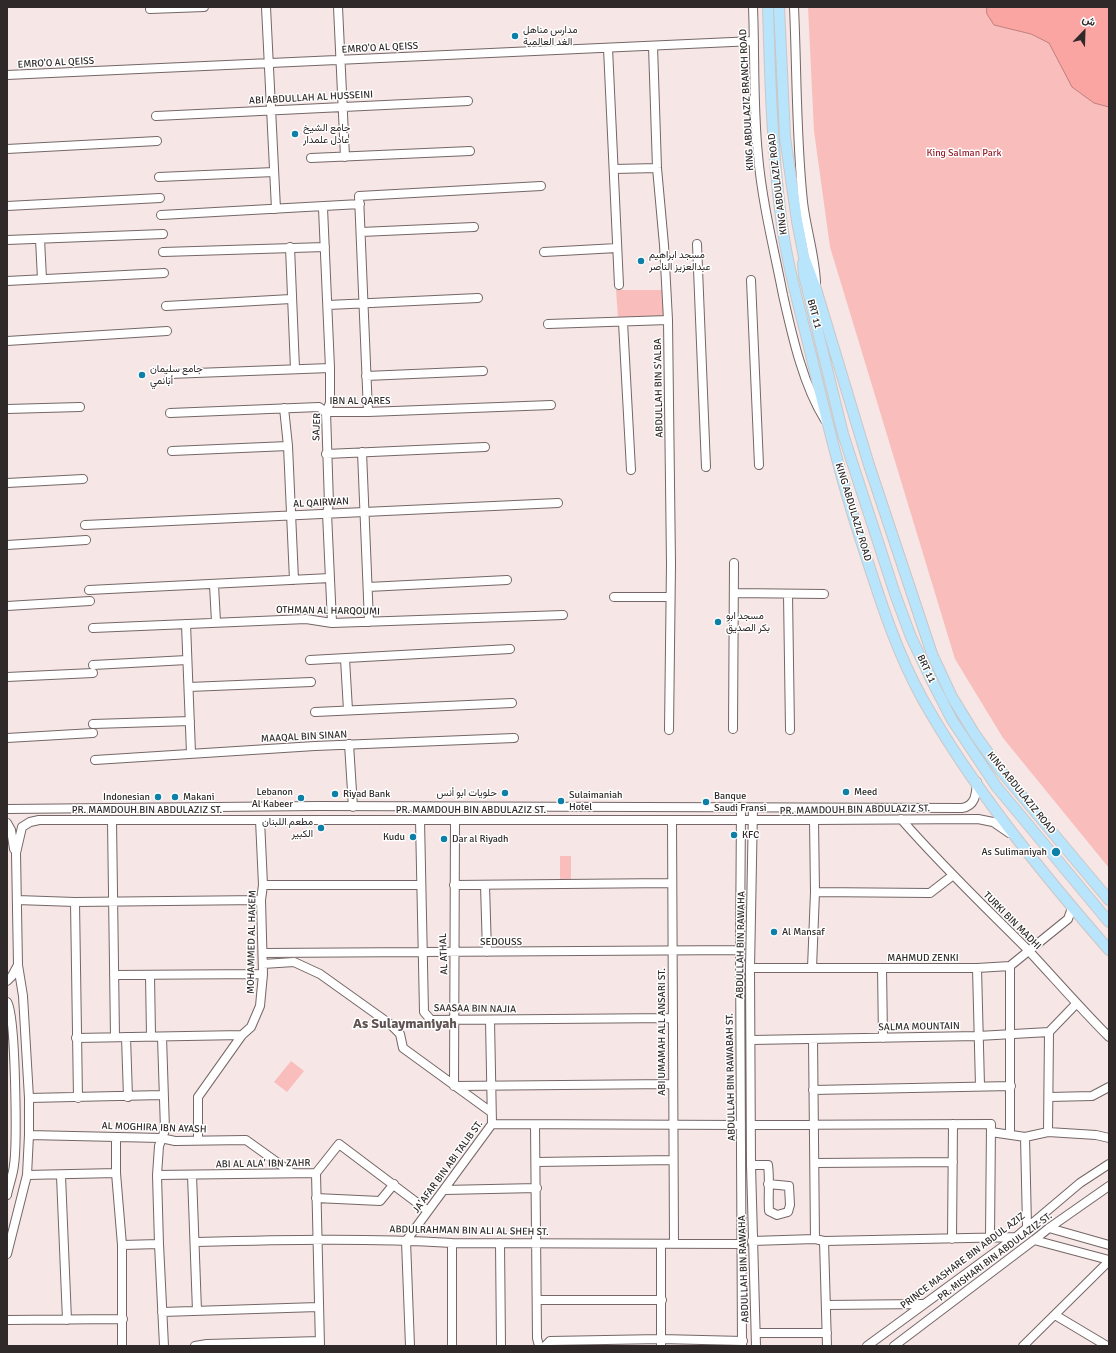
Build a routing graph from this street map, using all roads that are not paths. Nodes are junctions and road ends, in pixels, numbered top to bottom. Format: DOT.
graph roads {
  1 [pos="204,7"];
  2 [pos="266,7"];
  3 [pos="338,7"];
  4 [pos="753,7"];
  5 [pos="768,7"];
  6 [pos="779,7"];
  7 [pos="794,7"];
  8 [pos="150,9"];
  9 [pos="754,41"];
  10 [pos="653,46"];
  11 [pos="608,48"];
  12 [pos="342,60"];
  13 [pos="269,63"];
  14 [pos="7,75"];
  15 [pos="468,101"];
  16 [pos="343,107"];
  17 [pos="271,110"];
  18 [pos="156,116"];
  19 [pos="157,142"];
  20 [pos="7,149"];
  21 [pos="470,151"];
  22 [pos="311,158"];
  23 [pos="345,158"];
  24 [pos="657,168"];
  25 [pos="614,169"];
  26 [pos="274,172"];
  27 [pos="159,177"];
  28 [pos="541,186"];
  29 [pos="160,198"];
  30 [pos="360,200"];
  31 [pos="7,206"];
  32 [pos="323,208"];
  33 [pos="276,209"];
  34 [pos="161,215"];
  35 [pos="474,227"];
  36 [pos="361,232"];
  37 [pos="163,234"];
  38 [pos="40,239"];
  39 [pos="7,240"];
  40 [pos="697,244"];
  41 [pos="325,247"];
  42 [pos="290,248"];
  43 [pos="617,248"];
  44 [pos="163,252"];
  45 [pos="544,252"];
  46 [pos="804,257"];
  47 [pos="164,273"];
  48 [pos="42,279"];
  49 [pos="751,280"];
  50 [pos="7,281"];
  51 [pos="618,285"];
  52 [pos="816,290"];
  53 [pos="291,298"];
  54 [pos="478,298"];
  55 [pos="363,304"];
  56 [pos="328,305"];
  57 [pos="166,306"];
  58 [pos="800,310"];
  59 [pos="668,320"];
  60 [pos="623,322"];
  61 [pos="548,324"];
  62 [pos="167,331"];
  63 [pos="7,341"];
  64 [pos="330,368"];
  65 [pos="294,369"];
  66 [pos="483,371"];
  67 [pos="828,372"];
  68 [pos="169,374"];
  69 [pos="366,376"];
  70 [pos="551,405"];
  71 [pos="80,407"];
  72 [pos="284,408"];
  73 [pos="7,409"];
  74 [pos="326,412"];
  75 [pos="368,412"];
  76 [pos="170,413"];
  77 [pos="826,422"];
  78 [pos="288,446"];
  79 [pos="485,447"];
  80 [pos="172,451"];
  81 [pos="362,452"];
  82 [pos="326,454"];
  83 [pos="759,465"];
  84 [pos="706,467"];
  85 [pos="630,470"];
  86 [pos="83,480"];
  87 [pos="7,483"];
  88 [pos="558,503"];
  89 [pos="364,511"];
  90 [pos="327,513"];
  91 [pos="292,515"];
  92 [pos="85,525"];
  93 [pos="86,540"];
  94 [pos="7,545"];
  95 [pos="734,563"];
  96 [pos="330,578"];
  97 [pos="294,580"];
  98 [pos="507,580"];
  99 [pos="214,585"];
  100 [pos="368,587"];
  101 [pos="89,590"];
  102 [pos="734,593"];
  103 [pos="788,594"];
  104 [pos="824,594"];
  105 [pos="614,597"];
  106 [pos="670,597"];
  107 [pos="90,601"];
  108 [pos="7,606"];
  109 [pos="563,615"];
  110 [pos="216,622"];
  111 [pos="369,622"];
  112 [pos="332,623"];
  113 [pos="186,624"];
  114 [pos="93,628"];
  115 [pos="510,650"];
  116 [pos="345,659"];
  117 [pos="187,660"];
  118 [pos="310,660"];
  119 [pos="7,677"];
  120 [pos="311,682"];
  121 [pos="189,687"];
  122 [pos="512,703"];
  123 [pos="348,710"];
  124 [pos="315,712"];
  125 [pos="190,720"];
  126 [pos="93,724"];
  127 [pos="733,729"];
  128 [pos="669,730"];
  129 [pos="790,730"];
  130 [pos="93,733"];
  131 [pos="7,738"];
  132 [pos="514,738"];
  133 [pos="349,744"];
  134 [pos="191,753"];
  135 [pos="94,760"];
  136 [pos="977,782"];
  137 [pos="353,806"];
  138 [pos="741,808"];
  139 [pos="753,808"];
  140 [pos="7,809"];
  141 [pos="900,819"];
  142 [pos="260,820"];
  143 [pos="420,820"];
  144 [pos="672,820"];
  145 [pos="741,820"];
  146 [pos="753,820"];
  147 [pos="814,820"];
  148 [pos="112,821"];
  149 [pos="455,821"];
  150 [pos="7,823"];
  151 [pos="1018,839"];
  152 [pos="16,853"];
  153 [pos="952,876"];
  154 [pos="671,883"];
  155 [pos="454,884"];
  156 [pos="263,885"];
  157 [pos="421,885"];
  158 [pos="485,885"];
  159 [pos="815,892"];
  160 [pos="17,900"];
  161 [pos="261,900"];
  162 [pos="1109,900"];
  163 [pos="113,901"];
  164 [pos="75,902"];
  165 [pos="1072,908"];
  166 [pos="1109,922"];
  167 [pos="740,950"];
  168 [pos="1109,950"];
  169 [pos="672,951"];
  170 [pos="1029,951"];
  171 [pos="423,952"];
  172 [pos="454,952"];
  173 [pos="487,952"];
  174 [pos="263,953"];
  175 [pos="263,964"];
  176 [pos="18,965"];
  177 [pos="1010,966"];
  178 [pos="750,968"];
  179 [pos="812,968"];
  180 [pos="882,968"];
  181 [pos="977,968"];
  182 [pos="263,974"];
  183 [pos="114,975"];
  184 [pos="150,975"];
  185 [pos="7,981"];
  186 [pos="7,1002"];
  187 [pos="1076,1004"];
  188 [pos="672,1018"];
  189 [pos="455,1020"];
  190 [pos="490,1020"];
  191 [pos="1048,1032"];
  192 [pos="242,1035"];
  193 [pos="1012,1035"];
  194 [pos="151,1036"];
  195 [pos="162,1036"];
  196 [pos="978,1036"];
  197 [pos="115,1037"];
  198 [pos="126,1037"];
  199 [pos="1109,1037"];
  200 [pos="76,1038"];
  201 [pos="883,1038"];
  202 [pos="813,1039"];
  203 [pos="751,1040"];
  204 [pos="672,1084"];
  205 [pos="454,1086"];
  206 [pos="490,1086"];
  207 [pos="980,1086"];
  208 [pos="1011,1086"];
  209 [pos="1109,1088"];
  210 [pos="813,1090"];
  211 [pos="162,1095"];
  212 [pos="128,1097"];
  213 [pos="1049,1097"];
  214 [pos="28,1098"];
  215 [pos="78,1098"];
  216 [pos="491,1112"];
  217 [pos="492,1124"];
  218 [pos="673,1124"];
  219 [pos="953,1124"];
  220 [pos="535,1125"];
  221 [pos="741,1125"];
  222 [pos="751,1125"];
  223 [pos="813,1125"];
  224 [pos="991,1128"];
  225 [pos="1048,1132"];
  226 [pos="1010,1134"];
  227 [pos="29,1135"];
  228 [pos="1025,1136"];
  229 [pos="116,1137"];
  230 [pos="161,1138"];
  231 [pos="1109,1138"];
  232 [pos="7,1139"];
  233 [pos="16,1139"];
  234 [pos="198,1140"];
  235 [pos="673,1160"];
  236 [pos="536,1162"];
  237 [pos="953,1162"];
  238 [pos="814,1163"];
  239 [pos="1109,1164"];
  240 [pos="751,1165"];
  241 [pos="316,1172"];
  242 [pos="116,1173"];
  243 [pos="292,1173"];
  244 [pos="27,1175"];
  245 [pos="157,1175"];
  246 [pos="192,1175"];
  247 [pos="61,1176"];
  248 [pos="394,1184"];
  249 [pos="768,1184"];
  250 [pos="1109,1186"];
  251 [pos="537,1188"];
  252 [pos="444,1190"];
  253 [pos="7,1195"];
  254 [pos="316,1198"];
  255 [pos="428,1211"];
  256 [pos="1027,1226"];
  257 [pos="1049,1228"];
  258 [pos="1016,1236"];
  259 [pos="990,1237"];
  260 [pos="952,1238"];
  261 [pos="316,1240"];
  262 [pos="820,1240"];
  263 [pos="1034,1240"];
  264 [pos="406,1241"];
  265 [pos="752,1241"];
  266 [pos="195,1242"];
  267 [pos="537,1242"];
  268 [pos="452,1243"];
  269 [pos="500,1243"];
  270 [pos="674,1243"];
  271 [pos="159,1244"];
  272 [pos="661,1244"];
  273 [pos="743,1244"];
  274 [pos="1109,1244"];
  275 [pos="122,1245"];
  276 [pos="7,1254"];
  277 [pos="1109,1260"];
  278 [pos="537,1300"];
  279 [pos="662,1300"];
  280 [pos="922,1304"];
  281 [pos="826,1306"];
  282 [pos="318,1307"];
  283 [pos="197,1311"];
  284 [pos="162,1312"];
  285 [pos="1055,1315"];
  286 [pos="123,1319"];
  287 [pos="7,1320"];
  288 [pos="67,1320"];
  289 [pos="827,1332"];
  290 [pos="756,1333"];
  291 [pos="661,1343"];
  292 [pos="742,1343"];
  293 [pos="320,1344"];
  294 [pos="207,1345"];
  295 [pos="122,1346"];
  296 [pos="164,1346"];
  297 [pos="195,1346"];
  298 [pos="410,1346"];
  299 [pos="452,1346"];
  300 [pos="501,1346"];
  301 [pos="539,1346"];
  302 [pos="545,1346"];
  303 [pos="756,1346"];
  304 [pos="827,1346"];
  305 [pos="867,1346"];
  306 [pos="895,1346"];
  307 [pos="1023,1346"];
  308 [pos="1107,1346"];
  1 -- 8 [label="street"];
  2 -- 13 [label="street"];
  3 -- 12 [label="street"];
  4 -- 9 [label="street, KING ABDULAZIZ BRANCH ROAD"];
  5 -- 58 [label="main road, KING ABDULAZIZ ROAD"];
  6 -- 46 [label="main road, KING ABDULAZIZ ROAD"];
  7 -- 52 [label="street"];
  9 -- 10 [label="street, EMRO'O AL QEISS"];
  9 -- 77 [label="street, KING ABDULAZIZ BRANCH ROAD"];
  10 -- 11 [label="street, EMRO'O AL QEISS"];
  10 -- 24 [label="street, ABDULLAH BIN S'ALBA"];
  11 -- 12 [label="street, EMRO'O AL QEISS"];
  11 -- 25 [label="street"];
  12 -- 13 [label="street, EMRO'O AL QEISS"];
  12 -- 16 [label="street"];
  13 -- 14 [label="street, EMRO'O AL QEISS"];
  13 -- 17 [label="street"];
  15 -- 16 [label="street, ABI ABDULLAH AL HUSSEINI"];
  16 -- 17 [label="street, ABI ABDULLAH AL HUSSEINI"];
  16 -- 23 [label="street"];
  17 -- 18 [label="street, ABI ABDULLAH AL HUSSEINI"];
  17 -- 26 [label="street"];
  19 -- 20 [label="street"];
  21 -- 23 [label="street"];
  22 -- 23 [label="street"];
  24 -- 25 [label="street"];
  24 -- 59 [label="street, ABDULLAH BIN S'ALBA"];
  25 -- 43 [label="street"];
  26 -- 27 [label="street"];
  26 -- 33 [label="street"];
  28 -- 30 [label="street"];
  29 -- 31 [label="street"];
  30 -- 32 [label="street"];
  30 -- 36 [label="street"];
  32 -- 33 [label="street"];
  32 -- 41 [label="street, SAJER"];
  33 -- 34 [label="street"];
  35 -- 36 [label="street"];
  36 -- 55 [label="street"];
  37 -- 38 [label="street"];
  38 -- 39 [label="street"];
  38 -- 48 [label="street"];
  40 -- 84 [label="street"];
  41 -- 42 [label="street"];
  41 -- 56 [label="street, SAJER"];
  42 -- 44 [label="street"];
  42 -- 53 [label="street"];
  43 -- 45 [label="street"];
  43 -- 51 [label="street"];
  46 -- 52 [label="main road, KING ABDULAZIZ ROAD"];
  46 -- 67 [label="main road, BRT 11"];
  47 -- 48 [label="street"];
  48 -- 50 [label="street"];
  49 -- 83 [label="street"];
  52 -- 162 [label="main road, KING ABDULAZIZ ROAD"];
  53 -- 57 [label="street"];
  53 -- 65 [label="street"];
  54 -- 55 [label="street"];
  55 -- 56 [label="street"];
  55 -- 69 [label="street"];
  56 -- 64 [label="street, SAJER"];
  58 -- 67 [label="main road, BRT 11"];
  58 -- 77 [label="main road, KING ABDULAZIZ ROAD"];
  59 -- 60 [label="street"];
  59 -- 106 [label="street, ABDULLAH BIN S'ALBA"];
  60 -- 61 [label="street"];
  60 -- 85 [label="street"];
  62 -- 63 [label="street"];
  64 -- 65 [label="street"];
  64 -- 74 [label="street, SAJER"];
  65 -- 68 [label="street"];
  66 -- 69 [label="street"];
  67 -- 166 [label="main road, BRT 11"];
  69 -- 75 [label="street"];
  70 -- 75 [label="street, IBN AL QARES"];
  71 -- 73 [label="street"];
  72 -- 74 [label="street, IBN AL QARES"];
  72 -- 76 [label="street, IBN AL QARES"];
  72 -- 78 [label="street"];
  74 -- 75 [label="street, IBN AL QARES"];
  74 -- 82 [label="street, SAJER"];
  77 -- 136 [label="main road, KING ABDULAZIZ ROAD"];
  78 -- 80 [label="street"];
  78 -- 91 [label="street"];
  79 -- 81 [label="street"];
  81 -- 82 [label="street"];
  81 -- 89 [label="street"];
  82 -- 90 [label="street, SAJER"];
  86 -- 87 [label="street"];
  88 -- 89 [label="street, AL QAIRWAN"];
  89 -- 90 [label="street, AL QAIRWAN"];
  89 -- 100 [label="street"];
  90 -- 91 [label="street, AL QAIRWAN"];
  90 -- 96 [label="street, SAJER"];
  91 -- 92 [label="street, AL QAIRWAN"];
  91 -- 97 [label="street"];
  93 -- 94 [label="street"];
  95 -- 102 [label="street"];
  96 -- 97 [label="street"];
  96 -- 112 [label="street, SAJER"];
  97 -- 99 [label="street"];
  98 -- 100 [label="street"];
  99 -- 101 [label="street"];
  99 -- 110 [label="street"];
  100 -- 111 [label="street"];
  102 -- 103 [label="street"];
  102 -- 127 [label="street"];
  103 -- 104 [label="street"];
  103 -- 129 [label="street"];
  105 -- 106 [label="street"];
  106 -- 128 [label="street, ABDULLAH BIN S'ALBA"];
  107 -- 108 [label="street"];
  109 -- 111 [label="street, OTHMAN AL HARQOUMI"];
  110 -- 112 [label="street, OTHMAN AL HARQOUMI"];
  110 -- 113 [label="street, OTHMAN AL HARQOUMI"];
  111 -- 112 [label="street, OTHMAN AL HARQOUMI"];
  113 -- 114 [label="street, OTHMAN AL HARQOUMI"];
  113 -- 117 [label="street"];
  115 -- 116 [label="street"];
  116 -- 118 [label="street"];
  116 -- 123 [label="street"];
  117 -- 119 [label="street"];
  117 -- 121 [label="street"];
  120 -- 121 [label="street"];
  121 -- 125 [label="street"];
  122 -- 123 [label="street"];
  123 -- 124 [label="street"];
  125 -- 126 [label="street"];
  125 -- 134 [label="street"];
  130 -- 131 [label="street"];
  132 -- 133 [label="street, MAAQAL BIN SINAN"];
  133 -- 134 [label="street, MAAQAL BIN SINAN"];
  133 -- 137 [label="street"];
  134 -- 135 [label="street, MAAQAL BIN SINAN"];
  136 -- 139 [label="street, PR. MAMDOUH BIN ABDULAZIZ ST."];
  136 -- 151 [label="main road, KING ABDULAZIZ ROAD"];
  137 -- 138 [label="street, PR. MAMDOUH BIN ABDULAZIZ ST."];
  137 -- 140 [label="street, PR. MAMDOUH BIN ABDULAZIZ ST."];
  138 -- 139 [label="street, PR. MAMDOUH BIN ABDULAZIZ ST."];
  138 -- 145 [label="street, ABDULLAH BIN RAWABAH ST."];
  139 -- 146 [label="street, ABDULLAH BIN RAWAHA"];
  141 -- 147 [label="street, PR. MAMDOUH BIN ABDULAZIZ ST."];
  141 -- 151 [label="street, PR. MAMDOUH BIN ABDULAZIZ ST."];
  141 -- 153 [label="street, TURKI BIN MADHI"];
  142 -- 143 [label="street, PR. MAMDOUH BIN ABDULAZIZ ST."];
  142 -- 148 [label="street, PR. MAMDOUH BIN ABDULAZIZ ST."];
  142 -- 156 [label="street, MOHAMMED AL HAKEM"];
  143 -- 149 [label="street, PR. MAMDOUH BIN ABDULAZIZ ST."];
  143 -- 157 [label="street, SAASAA BIN NAJIA"];
  144 -- 145 [label="street, PR. MAMDOUH BIN ABDULAZIZ ST."];
  144 -- 149 [label="street, PR. MAMDOUH BIN ABDULAZIZ ST."];
  144 -- 154 [label="street, ABI UMAMAH ALL ANSARI ST."];
  145 -- 146 [label="street, PR. MAMDOUH BIN ABDULAZIZ ST."];
  145 -- 167 [label="street, ABDULLAH BIN RAWABAH ST."];
  146 -- 147 [label="street, PR. MAMDOUH BIN ABDULAZIZ ST."];
  146 -- 178 [label="street, ABDULLAH BIN RAWAHA"];
  147 -- 159 [label="street"];
  148 -- 152 [label="street, PR. MAMDOUH BIN ABDULAZIZ ST."];
  148 -- 163 [label="street"];
  149 -- 155 [label="street, AL ATHAL"];
  150 -- 152 [label="street"];
  151 -- 165 [label="main road, KING ABDULAZIZ ROAD"];
  152 -- 160 [label="street"];
  153 -- 159 [label="street"];
  153 -- 170 [label="street, TURKI BIN MADHI"];
  154 -- 158 [label="street"];
  154 -- 169 [label="street, ABI UMAMAH ALL ANSARI ST."];
  155 -- 158 [label="street"];
  155 -- 172 [label="street, AL ATHAL"];
  156 -- 157 [label="street"];
  156 -- 161 [label="street, MOHAMMED AL HAKEM"];
  157 -- 171 [label="street, SAASAA BIN NAJIA"];
  158 -- 173 [label="street"];
  159 -- 179 [label="street"];
  160 -- 164 [label="street"];
  160 -- 176 [label="street"];
  161 -- 163 [label="street"];
  161 -- 174 [label="street, MOHAMMED AL HAKEM"];
  163 -- 164 [label="street"];
  163 -- 183 [label="street"];
  164 -- 200 [label="street"];
  165 -- 168 [label="main road, KING ABDULAZIZ ROAD"];
  165 -- 170 [label="street"];
  167 -- 169 [label="street, SEDOUSS"];
  167 -- 221 [label="street, ABDULLAH BIN RAWABAH ST."];
  169 -- 173 [label="street, SEDOUSS"];
  169 -- 188 [label="street, ABI UMAMAH ALL ANSARI ST."];
  170 -- 177 [label="street"];
  170 -- 187 [label="street, TURKI BIN MADHI"];
  171 -- 172 [label="street, SEDOUSS"];
  171 -- 174 [label="street, SEDOUSS"];
  171 -- 189 [label="street, SAASAA BIN NAJIA"];
  172 -- 173 [label="street, SEDOUSS"];
  172 -- 189 [label="street, AL ATHAL"];
  174 -- 175 [label="street, MOHAMMED AL HAKEM"];
  175 -- 182 [label="street, MOHAMMED AL HAKEM"];
  175 -- 205 [label="street"];
  176 -- 185 [label="street"];
  176 -- 214 [label="street"];
  177 -- 181 [label="street, MAHMUD ZENKI"];
  177 -- 193 [label="street"];
  178 -- 179 [label="street, MAHMUD ZENKI"];
  178 -- 203 [label="street, ABDULLAH BIN RAWAHA"];
  179 -- 180 [label="street, MAHMUD ZENKI"];
  180 -- 181 [label="street, MAHMUD ZENKI"];
  180 -- 201 [label="street"];
  181 -- 196 [label="street"];
  182 -- 184 [label="street"];
  182 -- 192 [label="street, MOHAMMED AL HAKEM"];
  183 -- 184 [label="street"];
  183 -- 197 [label="street"];
  184 -- 194 [label="street"];
  186 -- 233 [label="street"];
  187 -- 191 [label="street"];
  187 -- 199 [label="street, TURKI BIN MADHI"];
  188 -- 190 [label="street, SAASAA BIN NAJIA"];
  188 -- 204 [label="street, ABI UMAMAH ALL ANSARI ST."];
  189 -- 190 [label="street, SAASAA BIN NAJIA"];
  189 -- 205 [label="street, AL ATHAL"];
  190 -- 206 [label="street, JA'AFAR BIN ABI TALIB ST."];
  191 -- 193 [label="street, SALMA MOUNTAIN"];
  191 -- 213 [label="street"];
  192 -- 195 [label="street"];
  192 -- 234 [label="street, MOHAMMED AL HAKEM"];
  193 -- 196 [label="street, SALMA MOUNTAIN"];
  193 -- 208 [label="street"];
  194 -- 195 [label="street"];
  194 -- 198 [label="street"];
  195 -- 211 [label="street"];
  196 -- 201 [label="street, SALMA MOUNTAIN"];
  196 -- 207 [label="street"];
  197 -- 198 [label="street"];
  197 -- 200 [label="street"];
  198 -- 212 [label="street"];
  200 -- 215 [label="street"];
  201 -- 202 [label="street, SALMA MOUNTAIN"];
  202 -- 203 [label="street, SALMA MOUNTAIN"];
  202 -- 210 [label="street"];
  203 -- 222 [label="street, ABDULLAH BIN RAWAHA"];
  204 -- 206 [label="street"];
  204 -- 218 [label="street, ABI UMAMAH ALL ANSARI ST."];
  205 -- 206 [label="street"];
  205 -- 216 [label="street"];
  206 -- 216 [label="street, JA'AFAR BIN ABI TALIB ST."];
  207 -- 208 [label="street"];
  207 -- 210 [label="street"];
  208 -- 226 [label="street"];
  209 -- 213 [label="street"];
  210 -- 223 [label="street"];
  211 -- 212 [label="street"];
  211 -- 230 [label="street"];
  212 -- 215 [label="street"];
  213 -- 225 [label="street"];
  214 -- 215 [label="street"];
  214 -- 227 [label="street"];
  216 -- 217 [label="street, JA'AFAR BIN ABI TALIB ST."];
  217 -- 220 [label="street"];
  217 -- 252 [label="street, JA'AFAR BIN ABI TALIB ST."];
  218 -- 220 [label="street"];
  218 -- 221 [label="street"];
  218 -- 235 [label="street, ABI UMAMAH ALL ANSARI ST."];
  219 -- 223 [label="street"];
  219 -- 224 [label="street"];
  219 -- 237 [label="street"];
  220 -- 236 [label="street"];
  221 -- 273 [label="street, ABDULLAH BIN RAWABAH ST."];
  222 -- 223 [label="street"];
  222 -- 240 [label="street, ABDULLAH BIN RAWAHA"];
  223 -- 238 [label="street"];
  224 -- 226 [label="street"];
  224 -- 259 [label="street"];
  225 -- 228 [label="street"];
  225 -- 231 [label="street"];
  226 -- 228 [label="street"];
  227 -- 229 [label="street, AL MOGHIRA IBN AYASH"];
  227 -- 244 [label="street"];
  228 -- 256 [label="street"];
  229 -- 230 [label="street, AL MOGHIRA IBN AYASH"];
  229 -- 242 [label="street"];
  230 -- 234 [label="street, AL MOGHIRA IBN AYASH"];
  230 -- 245 [label="street"];
  232 -- 233 [label="street"];
  233 -- 253 [label="street"];
  234 -- 243 [label="street, AL MOGHIRA IBN AYASH"];
  235 -- 236 [label="street"];
  235 -- 270 [label="street, ABI UMAMAH ALL ANSARI ST."];
  236 -- 251 [label="street"];
  237 -- 238 [label="street"];
  237 -- 260 [label="street"];
  238 -- 262 [label="street"];
  239 -- 256 [label="street, PRINCE MASHARE BIN ABDUL AZIZ"];
  240 -- 249 [label="street"];
  240 -- 265 [label="street, ABDULLAH BIN RAWAHA"];
  241 -- 243 [label="street, ABI AL ALA' IBN ZAHR"];
  241 -- 248 [label="street, ABI AL ALA' IBN ZAHR"];
  241 -- 254 [label="street"];
  242 -- 247 [label="street"];
  242 -- 275 [label="street"];
  243 -- 246 [label="street, ABI AL ALA' IBN ZAHR"];
  244 -- 247 [label="street"];
  244 -- 276 [label="street"];
  245 -- 246 [label="street, ABI AL ALA' IBN ZAHR"];
  245 -- 271 [label="street"];
  246 -- 266 [label="street"];
  247 -- 288 [label="street"];
  248 -- 254 [label="street"];
  248 -- 255 [label="street, ABI AL ALA' IBN ZAHR"];
  250 -- 257 [label="street, PR. MISHARI BIN ABDULAZIZ ST."];
  251 -- 252 [label="street"];
  251 -- 267 [label="street"];
  252 -- 255 [label="street, JA'AFAR BIN ABI TALIB ST."];
  254 -- 261 [label="street"];
  255 -- 264 [label="street, JA'AFAR BIN ABI TALIB ST."];
  256 -- 258 [label="street, PRINCE MASHARE BIN ABDUL AZIZ"];
  257 -- 263 [label="street, PR. MISHARI BIN ABDULAZIZ ST."];
  257 -- 274 [label="street"];
  258 -- 259 [label="street"];
  258 -- 280 [label="street, PRINCE MASHARE BIN ABDUL AZIZ"];
  259 -- 260 [label="street"];
  260 -- 262 [label="street"];
  261 -- 264 [label="street, ABDULRAHMAN BIN ALI AL SHEH ST."];
  261 -- 266 [label="street, ABDULRAHMAN BIN ALI AL SHEH ST."];
  261 -- 282 [label="street"];
  262 -- 265 [label="street"];
  262 -- 281 [label="street"];
  263 -- 277 [label="street"];
  263 -- 306 [label="street, PR. MISHARI BIN ABDULAZIZ ST."];
  264 -- 268 [label="street, ABDULRAHMAN BIN ALI AL SHEH ST."];
  264 -- 298 [label="street"];
  265 -- 290 [label="street, ABDULLAH BIN RAWAHA"];
  266 -- 283 [label="street"];
  267 -- 269 [label="street, ABDULRAHMAN BIN ALI AL SHEH ST."];
  267 -- 272 [label="street, ABDULRAHMAN BIN ALI AL SHEH ST."];
  267 -- 278 [label="street"];
  268 -- 269 [label="street, ABDULRAHMAN BIN ALI AL SHEH ST."];
  268 -- 299 [label="street"];
  269 -- 300 [label="street"];
  270 -- 272 [label="street, ABDULRAHMAN BIN ALI AL SHEH ST."];
  270 -- 273 [label="street, ABDULRAHMAN BIN ALI AL SHEH ST."];
  271 -- 275 [label="street"];
  271 -- 284 [label="street"];
  272 -- 279 [label="street"];
  273 -- 292 [label="street, ABDULLAH BIN RAWABAH ST."];
  275 -- 286 [label="street"];
  277 -- 285 [label="street"];
  278 -- 279 [label="street"];
  278 -- 301 [label="street"];
  279 -- 291 [label="street"];
  280 -- 281 [label="street"];
  280 -- 305 [label="street, PRINCE MASHARE BIN ABDUL AZIZ"];
  281 -- 289 [label="street"];
  282 -- 283 [label="street"];
  282 -- 293 [label="street"];
  283 -- 284 [label="street"];
  284 -- 296 [label="street"];
  285 -- 307 [label="street"];
  285 -- 308 [label="street"];
  286 -- 288 [label="street"];
  286 -- 295 [label="street"];
  287 -- 288 [label="street"];
  289 -- 290 [label="street"];
  289 -- 304 [label="street"];
  290 -- 303 [label="street, ABDULLAH BIN RAWAHA"];
  291 -- 292 [label="street"];
  291 -- 302 [label="street"];
  293 -- 294 [label="street"];
  294 -- 297 [label="street"];
}
